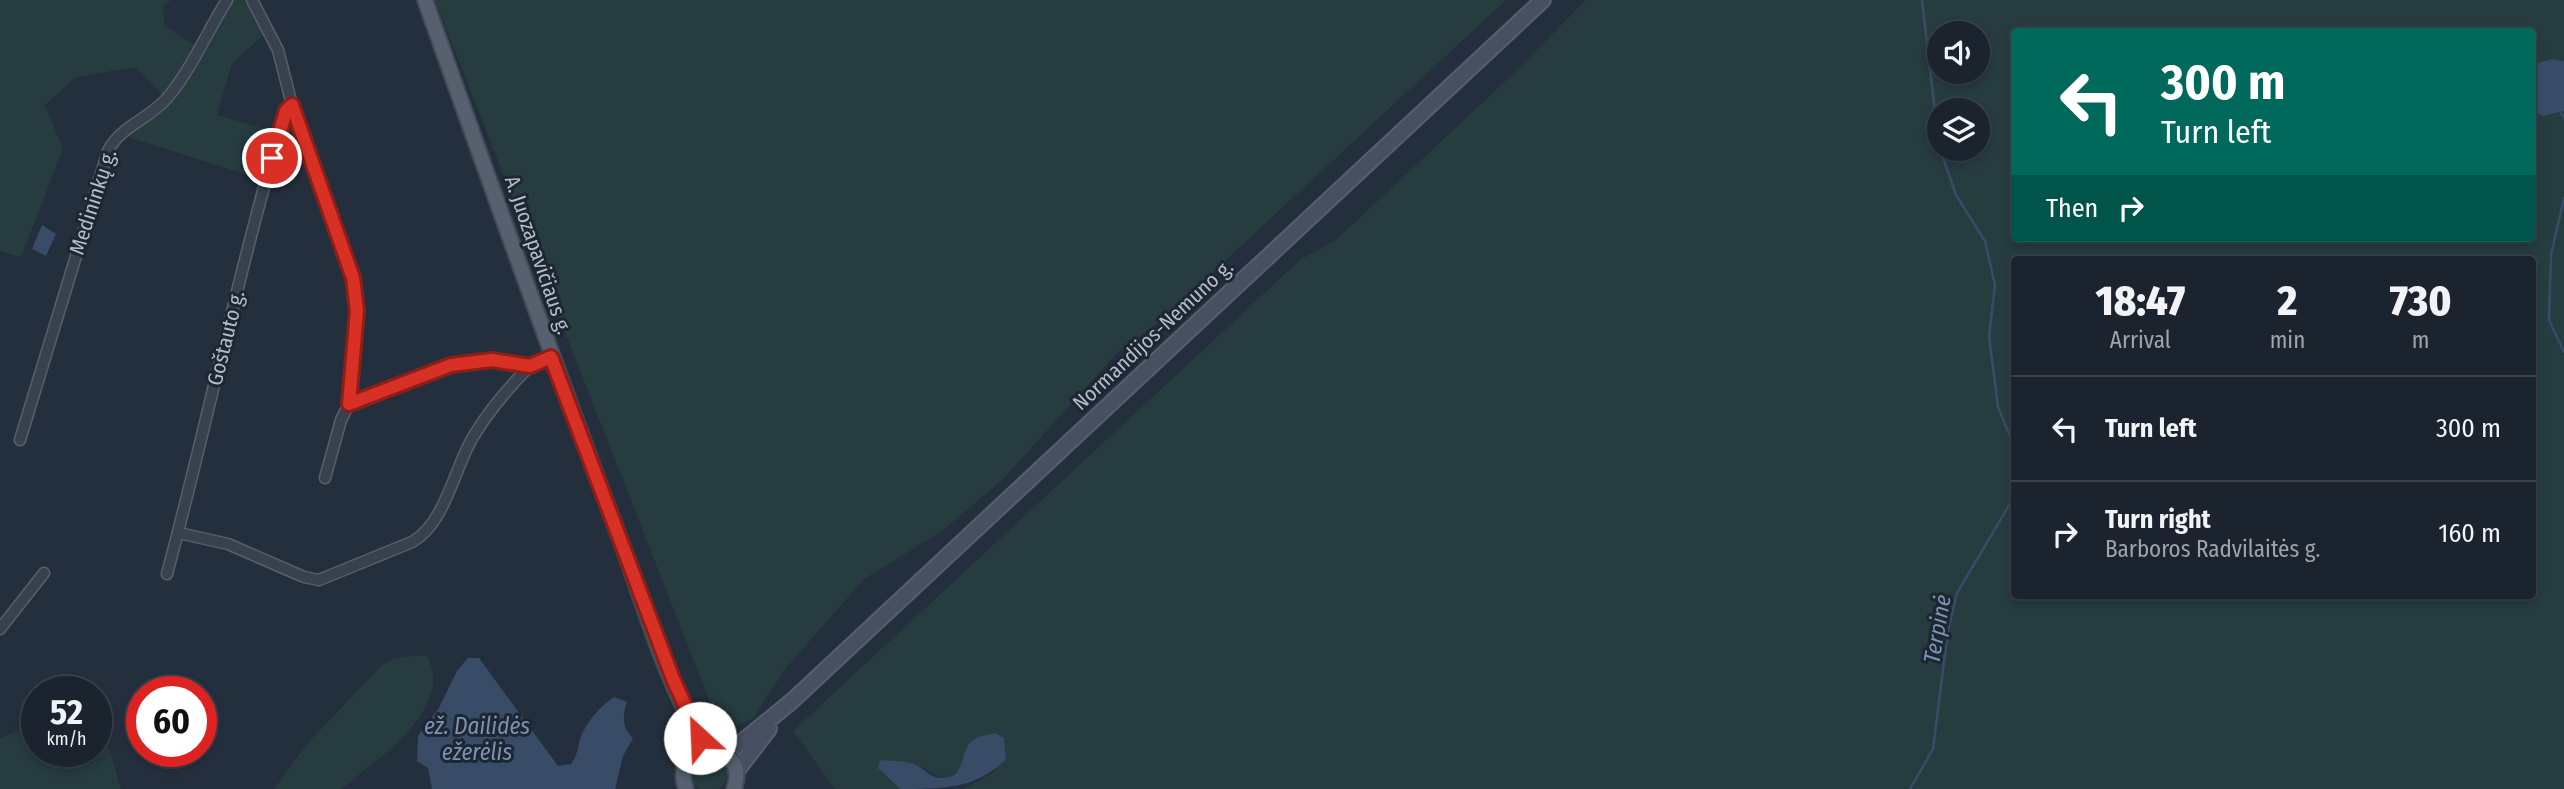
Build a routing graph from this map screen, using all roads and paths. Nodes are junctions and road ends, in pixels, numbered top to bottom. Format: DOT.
graph roads {
  1 [pos="227,0"];
  2 [pos="252,0"];
  3 [pos="425,0"];
  4 [pos="1543,0"];
  5 [pos="292,105"];
  6 [pos="551,357"];
  7 [pos="530,366"];
  8 [pos="349,404"];
  9 [pos="20,440"];
  10 [pos="325,478"];
  11 [pos="178,533"];
  12 [pos="44,573"];
  13 [pos="167,575"];
  14 [pos="0,629"];
  15 [pos="673,679"];
  16 [pos="792,701"];
  17 [pos="717,751"];
  18 [pos="692,757"];
  19 [pos="736,772"];
  20 [pos="684,786"];
  21 [pos="733,789"];
  1 -- 9 [label="street, Medininkų g."];
  2 -- 5 [label="street"];
  3 -- 6 [label="main road, A. Juozapavičiaus g."];
  4 -- 16 [label="main road, Normandijos-Nemuno g."];
  5 -- 8 [label="street"];
  5 -- 11 [label="street, Goštauto g."];
  6 -- 7 [label="street"];
  6 -- 15 [label="main road, A. Juozapavičiaus g."];
  7 -- 8 [label="street"];
  7 -- 11 [label="street"];
  8 -- 10 [label="street"];
  11 -- 13 [label="street, Goštauto g."];
  12 -- 14 [label="street"];
  15 -- 17 [label="main road, A. Juozapavičiaus g."];
  15 -- 18 [label="main road, A. Juozapavičiaus g."];
  16 -- 17 [label="main road, Normandijos-Nemuno g."];
  16 -- 19 [label="main road, Normandijos-Nemuno g."];
  17 -- 18 [label="main road"];
  17 -- 19 [label="main road, A. Juozapavičiaus g."];
  18 -- 20 [label="main road"];
  19 -- 21 [label="main road"];
}
